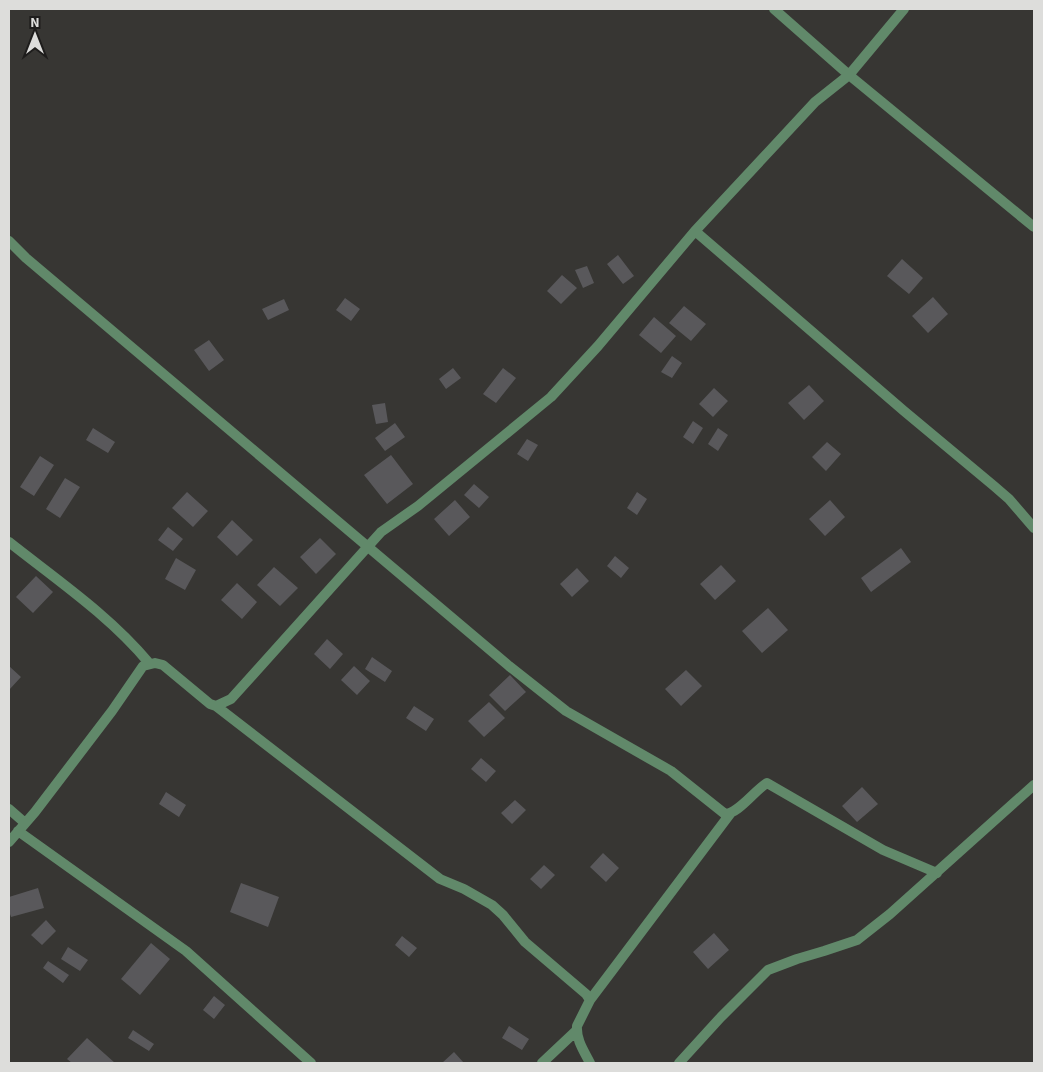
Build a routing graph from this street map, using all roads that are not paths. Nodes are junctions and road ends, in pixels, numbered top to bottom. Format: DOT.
graph roads {
  1 [pos="774,9"];
  2 [pos="904,9"];
  3 [pos="849,75"];
  4 [pos="1034,227"];
  5 [pos="695,231"];
  6 [pos="9,240"];
  7 [pos="1034,528"];
  8 [pos="9,542"];
  9 [pos="367,546"];
  10 [pos="149,664"];
  11 [pos="216,706"];
  12 [pos="1034,785"];
  13 [pos="9,808"];
  14 [pos="730,814"];
  15 [pos="22,827"];
  16 [pos="9,842"];
  17 [pos="937,873"];
  18 [pos="590,1000"];
  19 [pos="576,1030"];
  20 [pos="312,1063"];
  21 [pos="542,1063"];
  22 [pos="590,1063"];
  23 [pos="679,1063"];
  1 -- 3 [label="street"];
  2 -- 3 [label="street"];
  3 -- 4 [label="street"];
  3 -- 5 [label="street"];
  5 -- 7 [label="street"];
  5 -- 9 [label="street"];
  6 -- 9 [label="street"];
  8 -- 10 [label="street"];
  9 -- 11 [label="street"];
  9 -- 14 [label="street"];
  10 -- 11 [label="street"];
  10 -- 15 [label="street"];
  11 -- 18 [label="street"];
  12 -- 17 [label="street"];
  13 -- 15 [label="street"];
  14 -- 17 [label="street"];
  14 -- 18 [label="street"];
  15 -- 16 [label="street"];
  15 -- 20 [label="street"];
  17 -- 23 [label="street"];
  18 -- 19 [label="street"];
  19 -- 21 [label="street"];
  19 -- 22 [label="street"];
}
